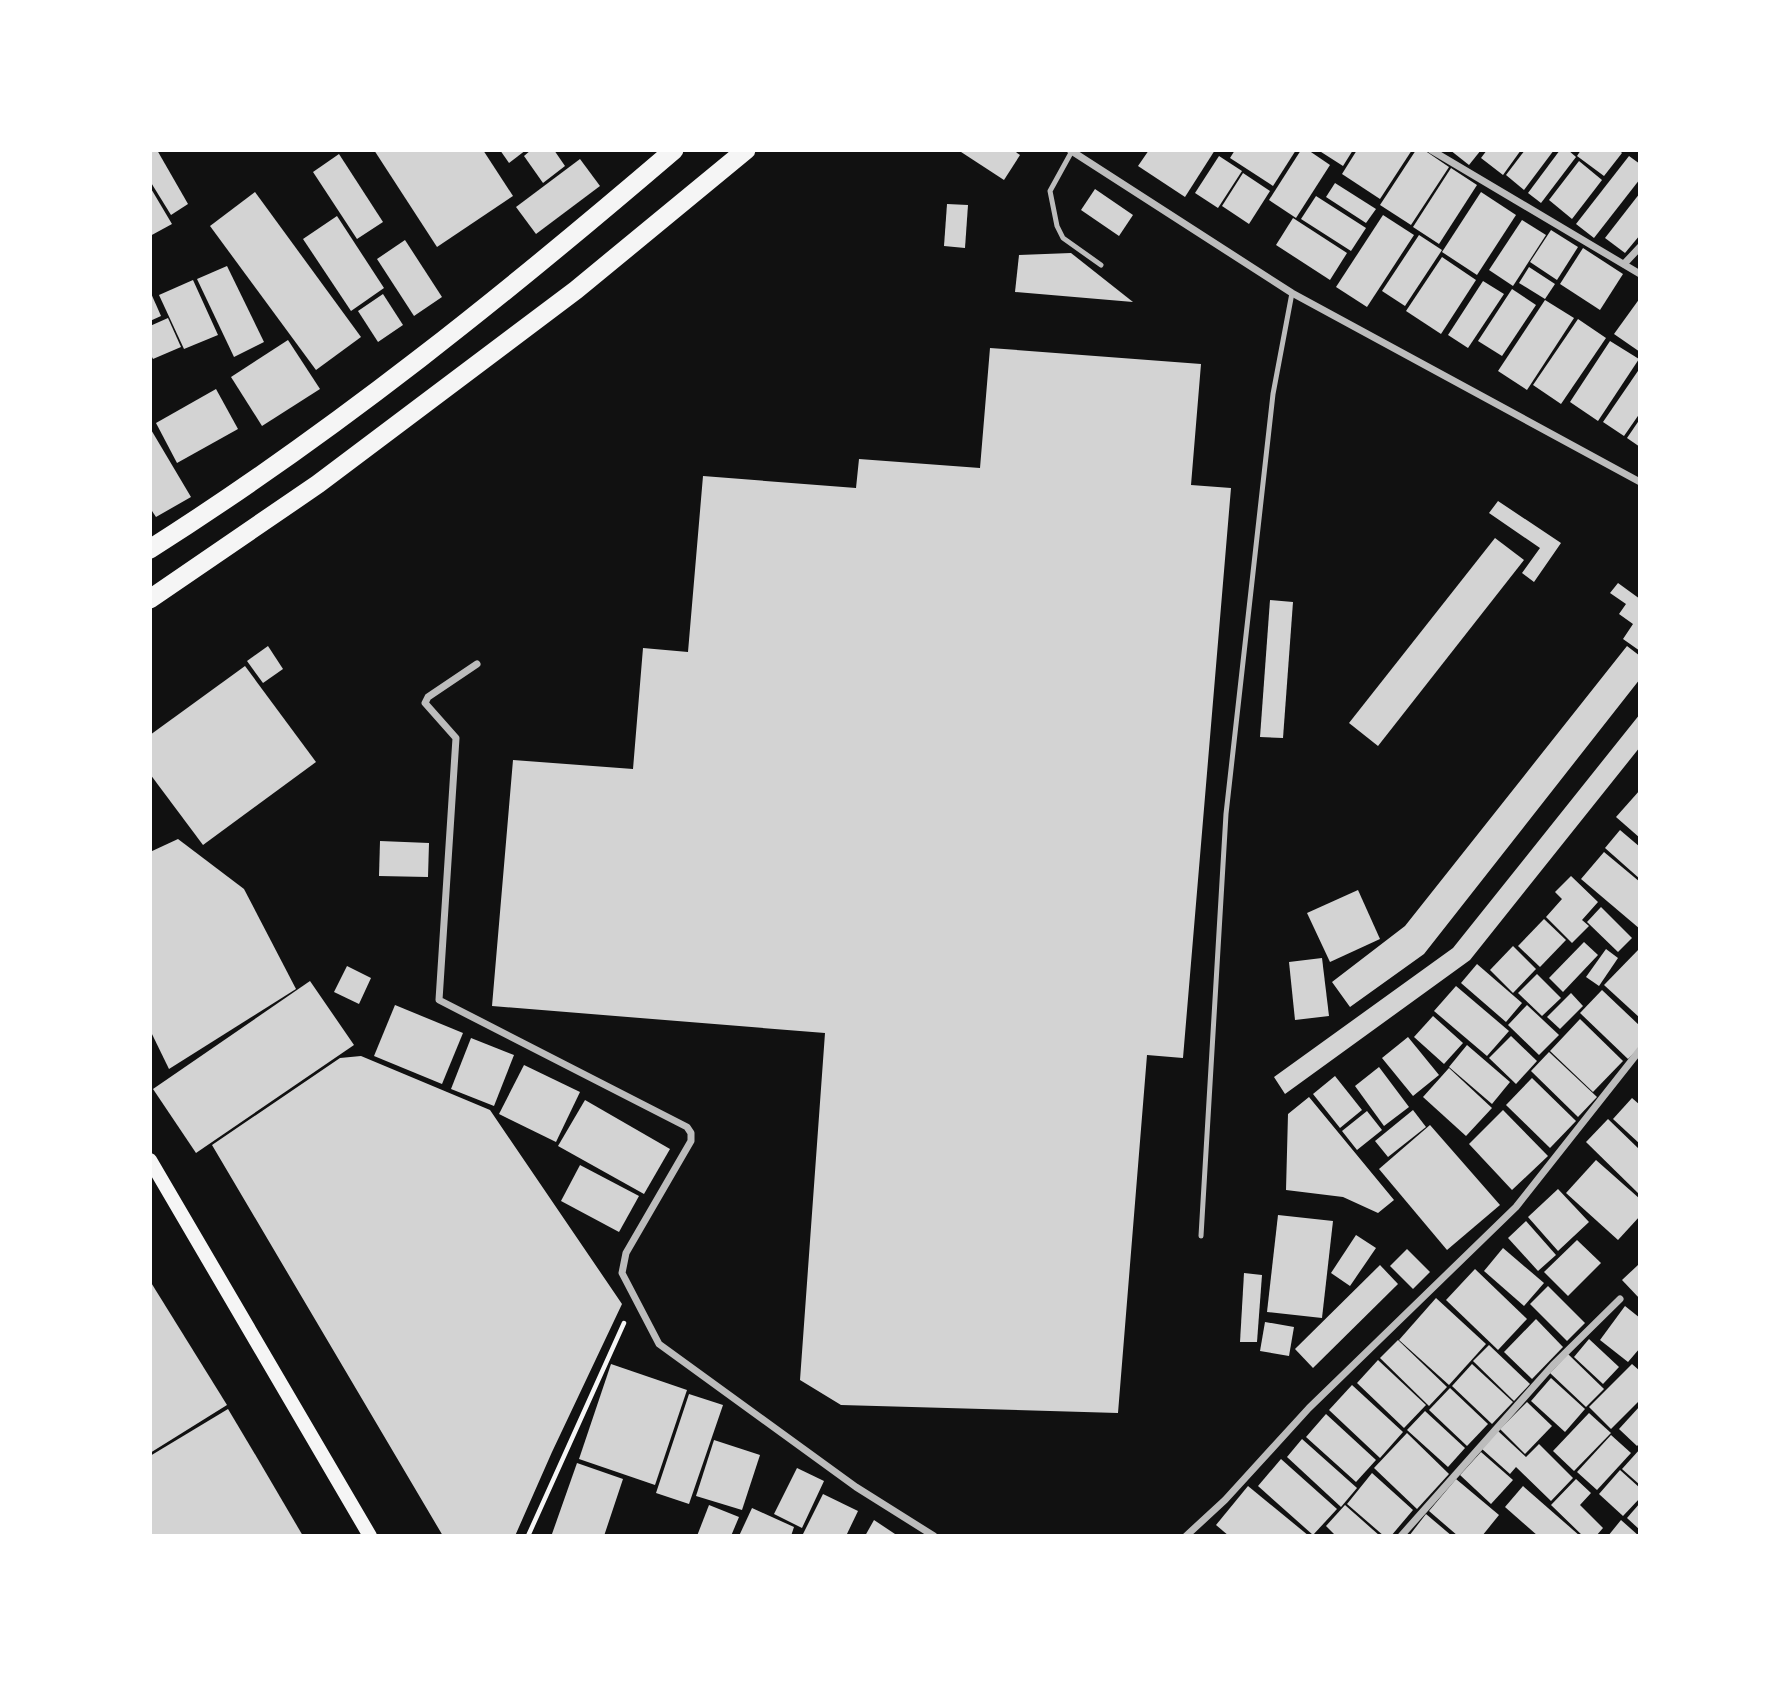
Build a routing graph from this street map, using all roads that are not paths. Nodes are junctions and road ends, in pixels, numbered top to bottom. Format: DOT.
graph roads {
  1 [pos="674,150"];
  2 [pos="746,150"];
  3 [pos="1071,151"];
  4 [pos="1431,151"];
  5 [pos="1640,247"];
  6 [pos="1624,264"];
  7 [pos="1101,265"];
  8 [pos="1640,274"];
  9 [pos="1292,293"];
  10 [pos="1640,482"];
  11 [pos="150,549"];
  12 [pos="150,599"];
  13 [pos="477,664"];
  14 [pos="1640,1050"];
  15 [pos="150,1160"];
  16 [pos="1201,1236"];
  17 [pos="1620,1299"];
  18 [pos="370,1535"];
  19 [pos="934,1535"];
  20 [pos="1185,1535"];
  21 [pos="1401,1535"];
  1 -- 11 [label="highway"];
  2 -- 12 [label="highway"];
  3 -- 7 [label="lane"];
  3 -- 9 [label="street"];
  4 -- 6 [label="street"];
  5 -- 6 [label="street"];
  6 -- 8 [label="street"];
  9 -- 10 [label="street"];
  9 -- 16 [label="lane"];
  13 -- 19 [label="street"];
  14 -- 20 [label="street"];
  15 -- 18 [label="main road"];
  17 -- 21 [label="street"];
}
